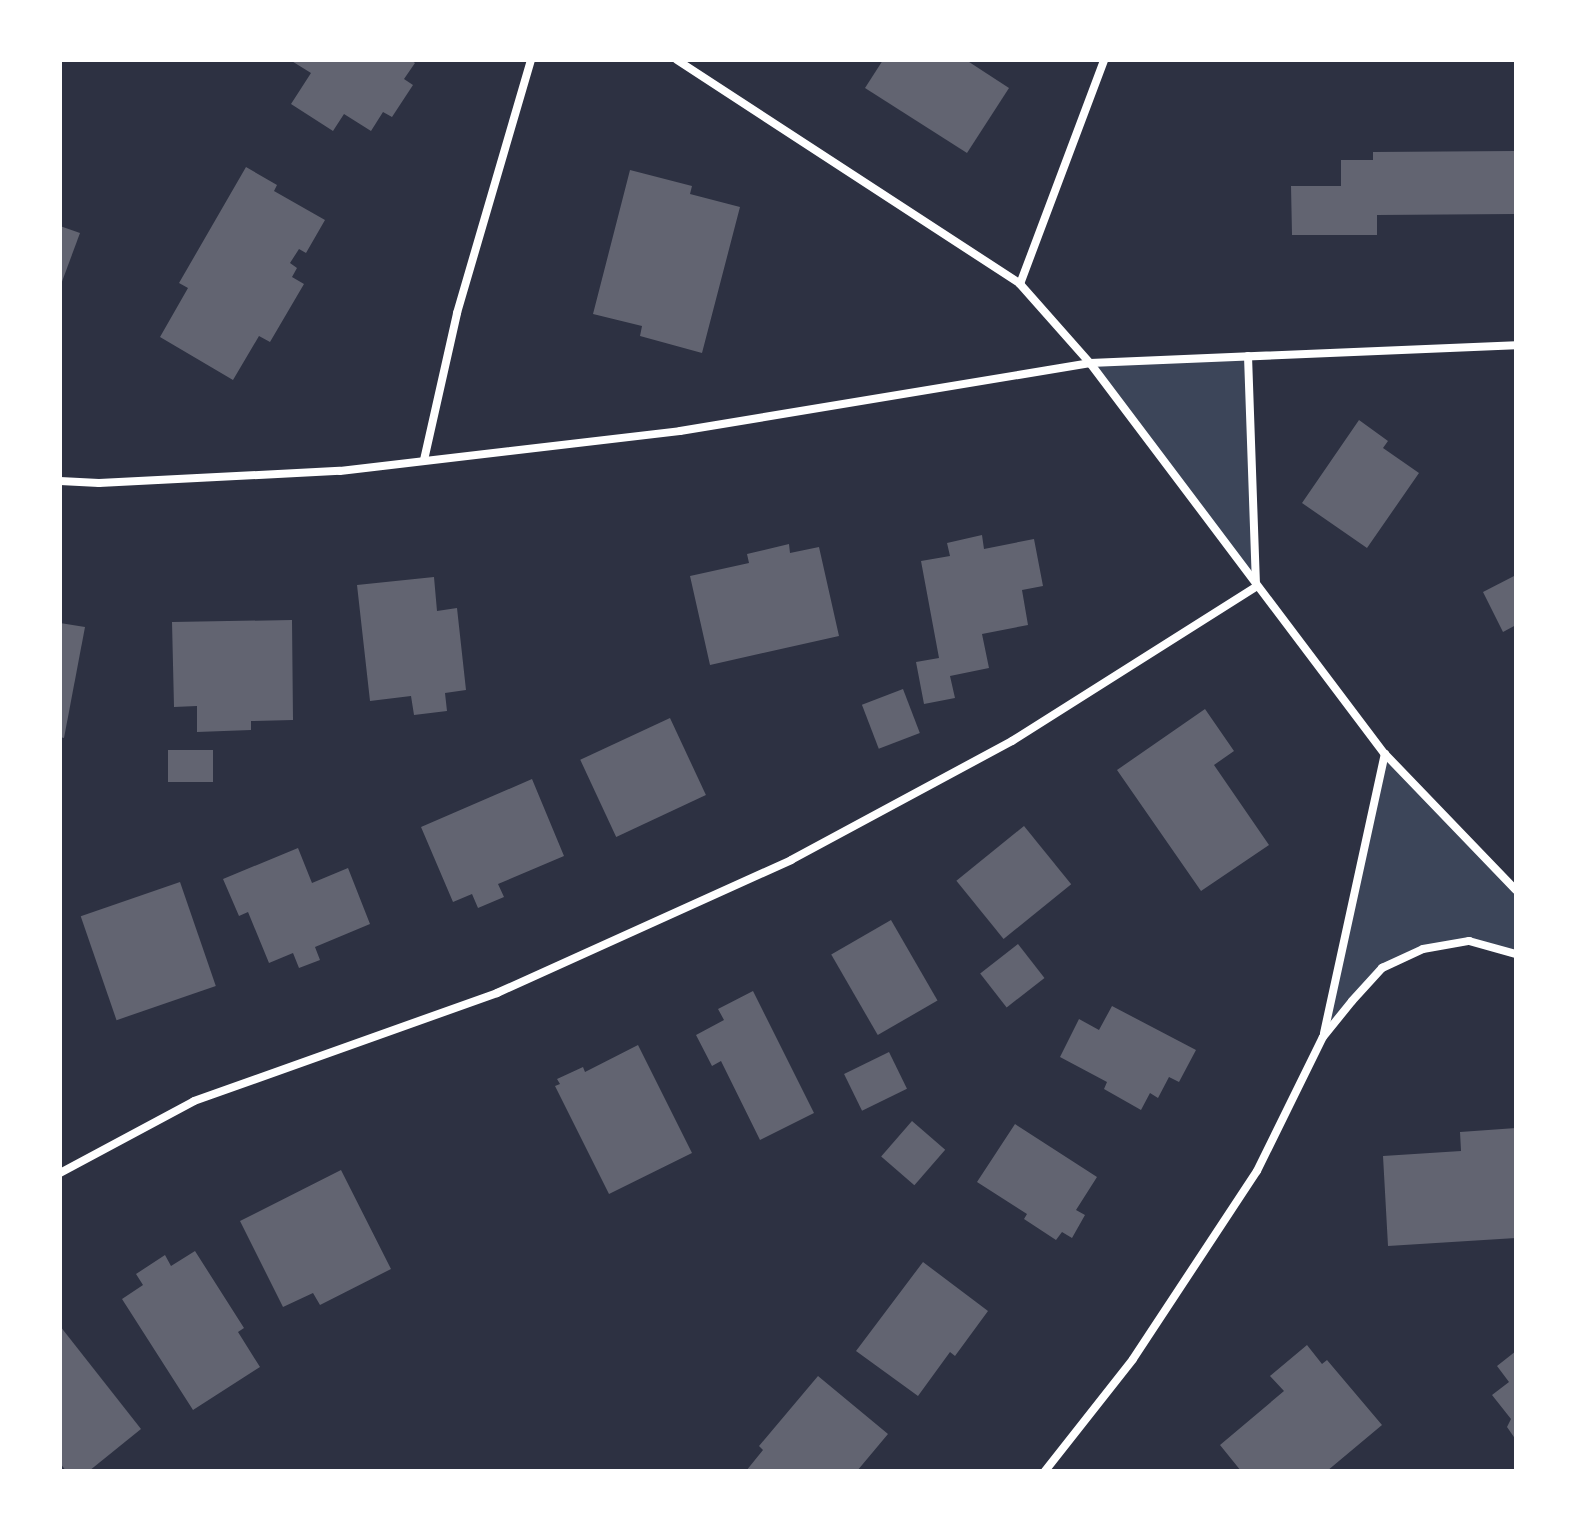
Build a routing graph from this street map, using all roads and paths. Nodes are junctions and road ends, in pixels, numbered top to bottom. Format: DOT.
graph roads {
  1 [pos="531,60"];
  2 [pos="677,60"];
  3 [pos="1104,60"];
  4 [pos="1020,284"];
  5 [pos="1516,345"];
  6 [pos="1248,356"];
  7 [pos="1090,363"];
  8 [pos="424,460"];
  9 [pos="60,481"];
  10 [pos="1256,587"];
  11 [pos="1385,754"];
  12 [pos="1516,890"];
  13 [pos="1516,954"];
  14 [pos="1323,1037"];
  15 [pos="60,1173"];
  16 [pos="1045,1471"];
  1 -- 8 [label="street"];
  2 -- 4 [label="street"];
  3 -- 4 [label="street"];
  4 -- 7 [label="street"];
  5 -- 6 [label="street"];
  6 -- 7 [label="street"];
  6 -- 10 [label="street"];
  7 -- 8 [label="street"];
  7 -- 10 [label="street"];
  8 -- 9 [label="street"];
  10 -- 11 [label="street"];
  10 -- 15 [label="street"];
  11 -- 12 [label="street"];
  11 -- 14 [label="street"];
  13 -- 14 [label="street"];
  14 -- 16 [label="street"];
}
